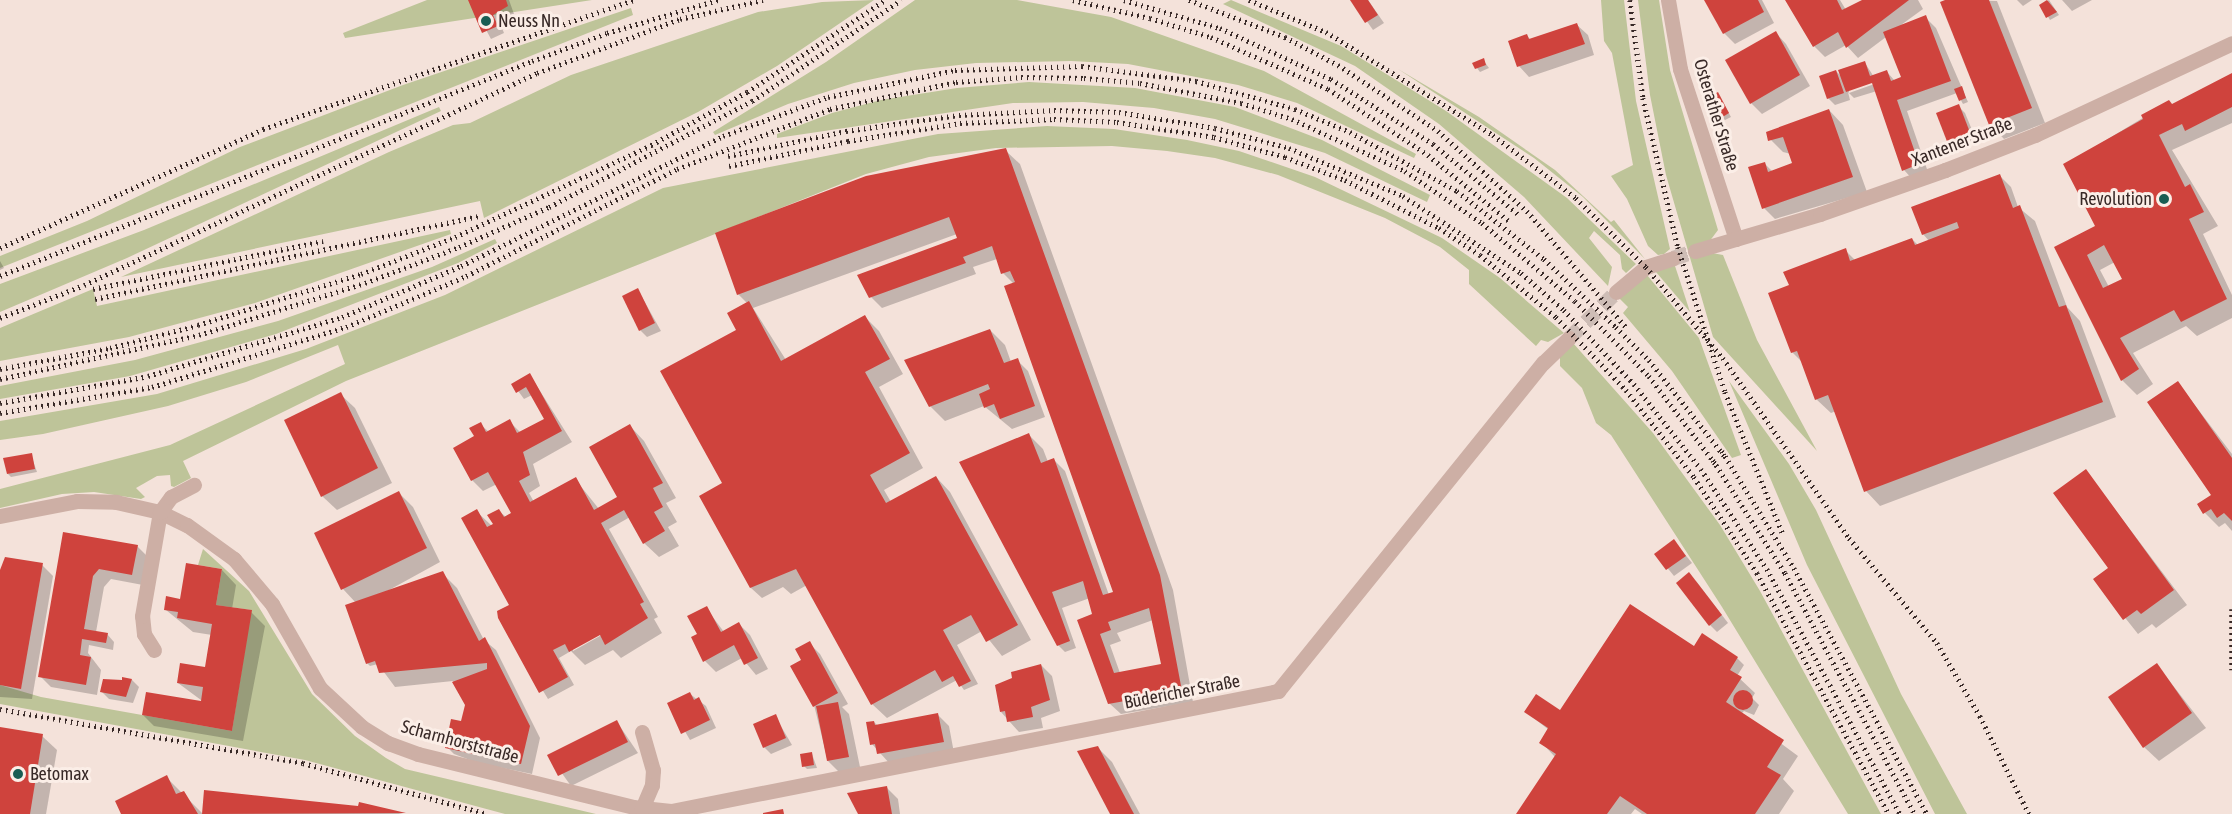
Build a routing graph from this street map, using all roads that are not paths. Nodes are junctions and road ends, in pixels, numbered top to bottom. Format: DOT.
graph roads {
  1 [pos="1668,0"];
  2 [pos="2232,44"];
  3 [pos="1736,239"];
  4 [pos="1695,251"];
  5 [pos="1672,258"];
  6 [pos="1616,292"];
  7 [pos="1569,338"];
  8 [pos="195,485"];
  9 [pos="160,512"];
  10 [pos="0,516"];
  11 [pos="154,650"];
  12 [pos="642,732"];
  13 [pos="635,810"];
  1 -- 3 [label="street, Osterather Straße"];
  2 -- 3 [label="street, Xantener Straße"];
  3 -- 4 [label="street, Xantener Straße"];
  5 -- 6 [label="street"];
  7 -- 13 [label="street, Büdericher Straße"];
  8 -- 9 [label="street"];
  9 -- 10 [label="street, Scharnhorststraße"];
  9 -- 11 [label="street"];
  9 -- 13 [label="street, Scharnhorststraße"];
  12 -- 13 [label="street"];
}
